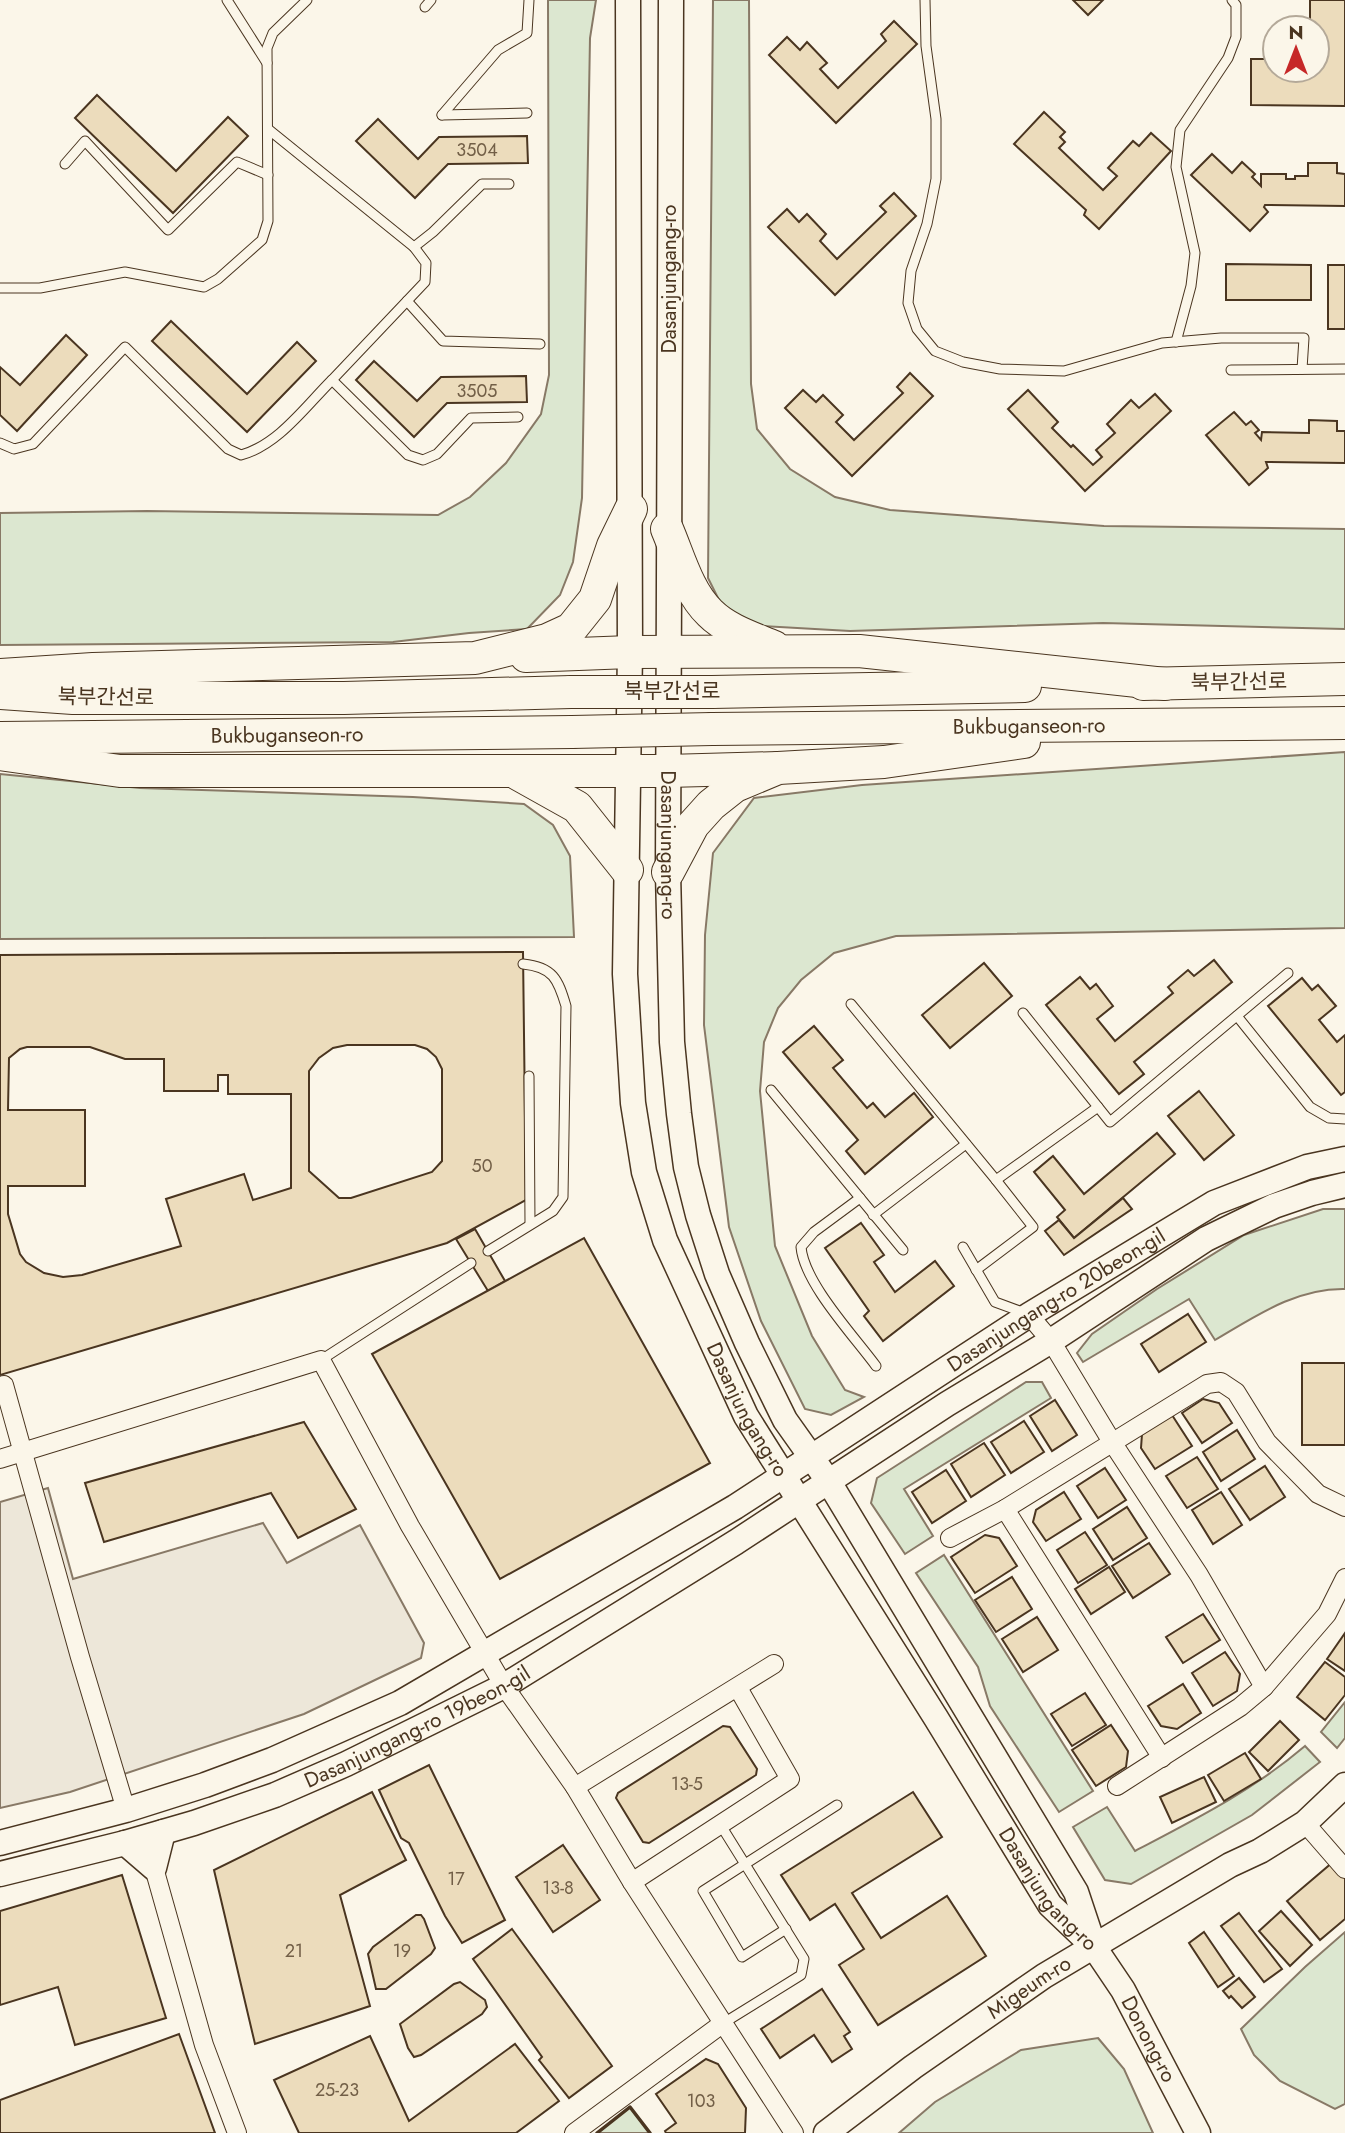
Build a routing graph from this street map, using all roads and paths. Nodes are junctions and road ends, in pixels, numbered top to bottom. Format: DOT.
graph roads {
  1 [pos="227,0"];
  2 [pos="307,0"];
  3 [pos="529,0"];
  4 [pos="628,0"];
  5 [pos="671,0"];
  6 [pos="925,0"];
  7 [pos="1232,0"];
  8 [pos="267,65"];
  9 [pos="527,113"];
  10 [pos="268,130"];
  11 [pos="65,164"];
  12 [pos="268,175"];
  13 [pos="509,184"];
  14 [pos="414,247"];
  15 [pos="0,288"];
  16 [pos="407,301"];
  17 [pos="1176,342"];
  18 [pos="540,344"];
  19 [pos="1302,369"];
  20 [pos="1345,369"];
  21 [pos="1231,370"];
  22 [pos="332,380"];
  23 [pos="518,417"];
  24 [pos="0,443"];
  25 [pos="631,509"];
  26 [pos="667,529"];
  27 [pos="630,652"];
  28 [pos="667,652"];
  29 [pos="785,652"];
  30 [pos="475,657"];
  31 [pos="0,675"];
  32 [pos="1345,679"];
  33 [pos="1164,684"];
  34 [pos="0,692"];
  35 [pos="1345,723"];
  36 [pos="1153,725"];
  37 [pos="0,738"];
  38 [pos="0,754"];
  39 [pos="778,768"];
  40 [pos="510,771"];
  41 [pos="629,771"];
  42 [pos="667,771"];
  43 [pos="628,870"];
  44 [pos="668,872"];
  45 [pos="523,964"];
  46 [pos="1288,973"];
  47 [pos="851,1004"];
  48 [pos="1023,1013"];
  49 [pos="1237,1016"];
  50 [pos="529,1076"];
  51 [pos="771,1090"];
  52 [pos="1098,1107"];
  53 [pos="1345,1119"];
  54 [pos="966,1144"];
  55 [pos="1345,1159"];
  56 [pos="996,1180"];
  57 [pos="1345,1185"];
  58 [pos="860,1198"];
  59 [pos="873,1214"];
  60 [pos="530,1224"];
  61 [pos="962,1247"];
  62 [pos="488,1251"];
  63 [pos="903,1251"];
  64 [pos="471,1263"];
  65 [pos="976,1270"];
  66 [pos="1029,1315"];
  67 [pos="1051,1341"];
  68 [pos="321,1360"];
  69 [pos="876,1366"];
  70 [pos="4,1385"];
  71 [pos="1112,1442"];
  72 [pos="23,1453"];
  73 [pos="811,1457"];
  74 [pos="0,1460"];
  75 [pos="784,1476"];
  76 [pos="829,1482"];
  77 [pos="798,1500"];
  78 [pos="1345,1507"];
  79 [pos="1005,1509"];
  80 [pos="950,1538"];
  81 [pos="1345,1578"];
  82 [pos="486,1654"];
  83 [pos="774,1664"];
  84 [pos="504,1686"];
  85 [pos="1264,1687"];
  86 [pos="738,1688"];
  87 [pos="1162,1758"];
  88 [pos="1117,1786"];
  89 [pos="1345,1786"];
  90 [pos="575,1787"];
  91 [pos="837,1805"];
  92 [pos="126,1810"];
  93 [pos="1305,1823"];
  94 [pos="720,1824"];
  95 [pos="163,1832"];
  96 [pos="0,1843"];
  97 [pos="125,1843"];
  98 [pos="745,1864"];
  99 [pos="153,1868"];
  100 [pos="1345,1870"];
  101 [pos="0,1874"];
  102 [pos="632,1882"];
  103 [pos="786,1929"];
  104 [pos="1094,1947"];
  105 [pos="722,2024"];
  106 [pos="237,2133"];
  107 [pos="574,2133"];
  108 [pos="794,2133"];
  109 [pos="826,2133"];
  110 [pos="1198,2133"];
  1 -- 8 [label="lane"];
  2 -- 8 [label="lane"];
  3 -- 9 [label="lane"];
  4 -- 25 [label="street, Dasanjungang-ro"];
  5 -- 26 [label="street, Dasanjungang-ro"];
  6 -- 17 [label="lane"];
  7 -- 17 [label="lane"];
  8 -- 10 [label="lane"];
  10 -- 12 [label="lane"];
  10 -- 14 [label="lane"];
  11 -- 12 [label="lane"];
  12 -- 15 [label="lane"];
  13 -- 14 [label="lane"];
  14 -- 16 [label="lane"];
  16 -- 18 [label="lane"];
  16 -- 22 [label="lane"];
  17 -- 19 [label="lane"];
  19 -- 20 [label="lane"];
  19 -- 21 [label="lane"];
  22 -- 23 [label="lane"];
  22 -- 24 [label="lane"];
  25 -- 27 [label="street, Dasanjungang-ro"];
  25 -- 30 [label="highway"];
  26 -- 28 [label="street, Dasanjungang-ro"];
  26 -- 29 [label="highway"];
  27 -- 28 [label="highway"];
  27 -- 30 [label="highway"];
  27 -- 41 [label="street, Dasanjungang-ro"];
  28 -- 29 [label="highway"];
  28 -- 42 [label="street, Dasanjungang-ro"];
  29 -- 33 [label="highway"];
  30 -- 31 [label="highway"];
  32 -- 33 [label="highway, 북부간선로"];
  33 -- 34 [label="highway, 북부간선로, bridge"];
  35 -- 36 [label="highway, Bukbuganseon-ro"];
  36 -- 37 [label="highway, Bukbuganseon-ro, bridge"];
  36 -- 39 [label="highway"];
  38 -- 40 [label="highway"];
  39 -- 42 [label="highway"];
  39 -- 44 [label="highway"];
  40 -- 41 [label="highway"];
  40 -- 43 [label="highway"];
  41 -- 42 [label="highway"];
  41 -- 43 [label="street, Dasanjungang-ro"];
  42 -- 44 [label="street, Dasanjungang-ro"];
  43 -- 75 [label="street, Dasanjungang-ro"];
  44 -- 73 [label="street, Dasanjungang-ro"];
  45 -- 60 [label="lane"];
  46 -- 49 [label="lane"];
  47 -- 54 [label="lane"];
  48 -- 52 [label="lane"];
  49 -- 52 [label="lane"];
  49 -- 53 [label="lane"];
  50 -- 60 [label="lane"];
  51 -- 58 [label="lane"];
  52 -- 56 [label="lane"];
  54 -- 56 [label="lane"];
  54 -- 59 [label="lane"];
  55 -- 66 [label="street, Dasanjungang-ro 20beon-gil"];
  56 -- 65 [label="lane"];
  57 -- 67 [label="street, Dasanjungang-ro 20beon-gil"];
  58 -- 59 [label="lane"];
  58 -- 69 [label="lane"];
  59 -- 63 [label="lane"];
  60 -- 62 [label="lane"];
  61 -- 65 [label="lane"];
  64 -- 68 [label="lane"];
  65 -- 66 [label="lane"];
  66 -- 67 [label="street"];
  66 -- 73 [label="street, Dasanjungang-ro 20beon-gil"];
  67 -- 71 [label="street"];
  67 -- 76 [label="street, Dasanjungang-ro 20beon-gil"];
  68 -- 72 [label="street"];
  68 -- 82 [label="street"];
  70 -- 72 [label="street"];
  71 -- 78 [label="street"];
  71 -- 79 [label="street"];
  71 -- 85 [label="street"];
  72 -- 74 [label="street"];
  72 -- 92 [label="street"];
  73 -- 75 [label="street, Dasanjungang-ro 20beon-gil"];
  73 -- 76 [label="street, Dasanjungang-ro"];
  75 -- 77 [label="street, Dasanjungang-ro"];
  75 -- 82 [label="street, Dasanjungang-ro 19beon-gil"];
  76 -- 77 [label="street, Dasanjungang-ro 20beon-gil"];
  76 -- 104 [label="street, Dasanjungang-ro"];
  77 -- 84 [label="street, Dasanjungang-ro 19beon-gil"];
  77 -- 104 [label="street, Dasanjungang-ro"];
  79 -- 80 [label="street"];
  79 -- 87 [label="street"];
  81 -- 85 [label="street"];
  82 -- 84 [label="street"];
  82 -- 92 [label="street, Dasanjungang-ro 19beon-gil"];
  83 -- 86 [label="street"];
  84 -- 90 [label="street"];
  84 -- 95 [label="street, Dasanjungang-ro 19beon-gil"];
  85 -- 87 [label="street"];
  86 -- 90 [label="street"];
  86 -- 94 [label="street"];
  87 -- 88 [label="street"];
  89 -- 93 [label="street, Migeum-ro"];
  90 -- 102 [label="street"];
  91 -- 98 [label="lane"];
  92 -- 96 [label="street, Dasanjungang-ro 19beon-gil"];
  93 -- 100 [label="street"];
  93 -- 104 [label="street, Migeum-ro"];
  94 -- 98 [label="lane"];
  94 -- 102 [label="street"];
  95 -- 97 [label="street, Dasanjungang-ro 19beon-gil"];
  95 -- 99 [label="street"];
  97 -- 99 [label="street"];
  97 -- 101 [label="street, Dasanjungang-ro 19beon-gil"];
  98 -- 103 [label="lane"];
  98 -- 103 [label="lane"];
  99 -- 106 [label="street"];
  102 -- 105 [label="street"];
  103 -- 105 [label="lane"];
  104 -- 109 [label="street, Migeum-ro"];
  104 -- 110 [label="street, Donong-ro"];
  105 -- 107 [label="street"];
  105 -- 108 [label="street"];
}
